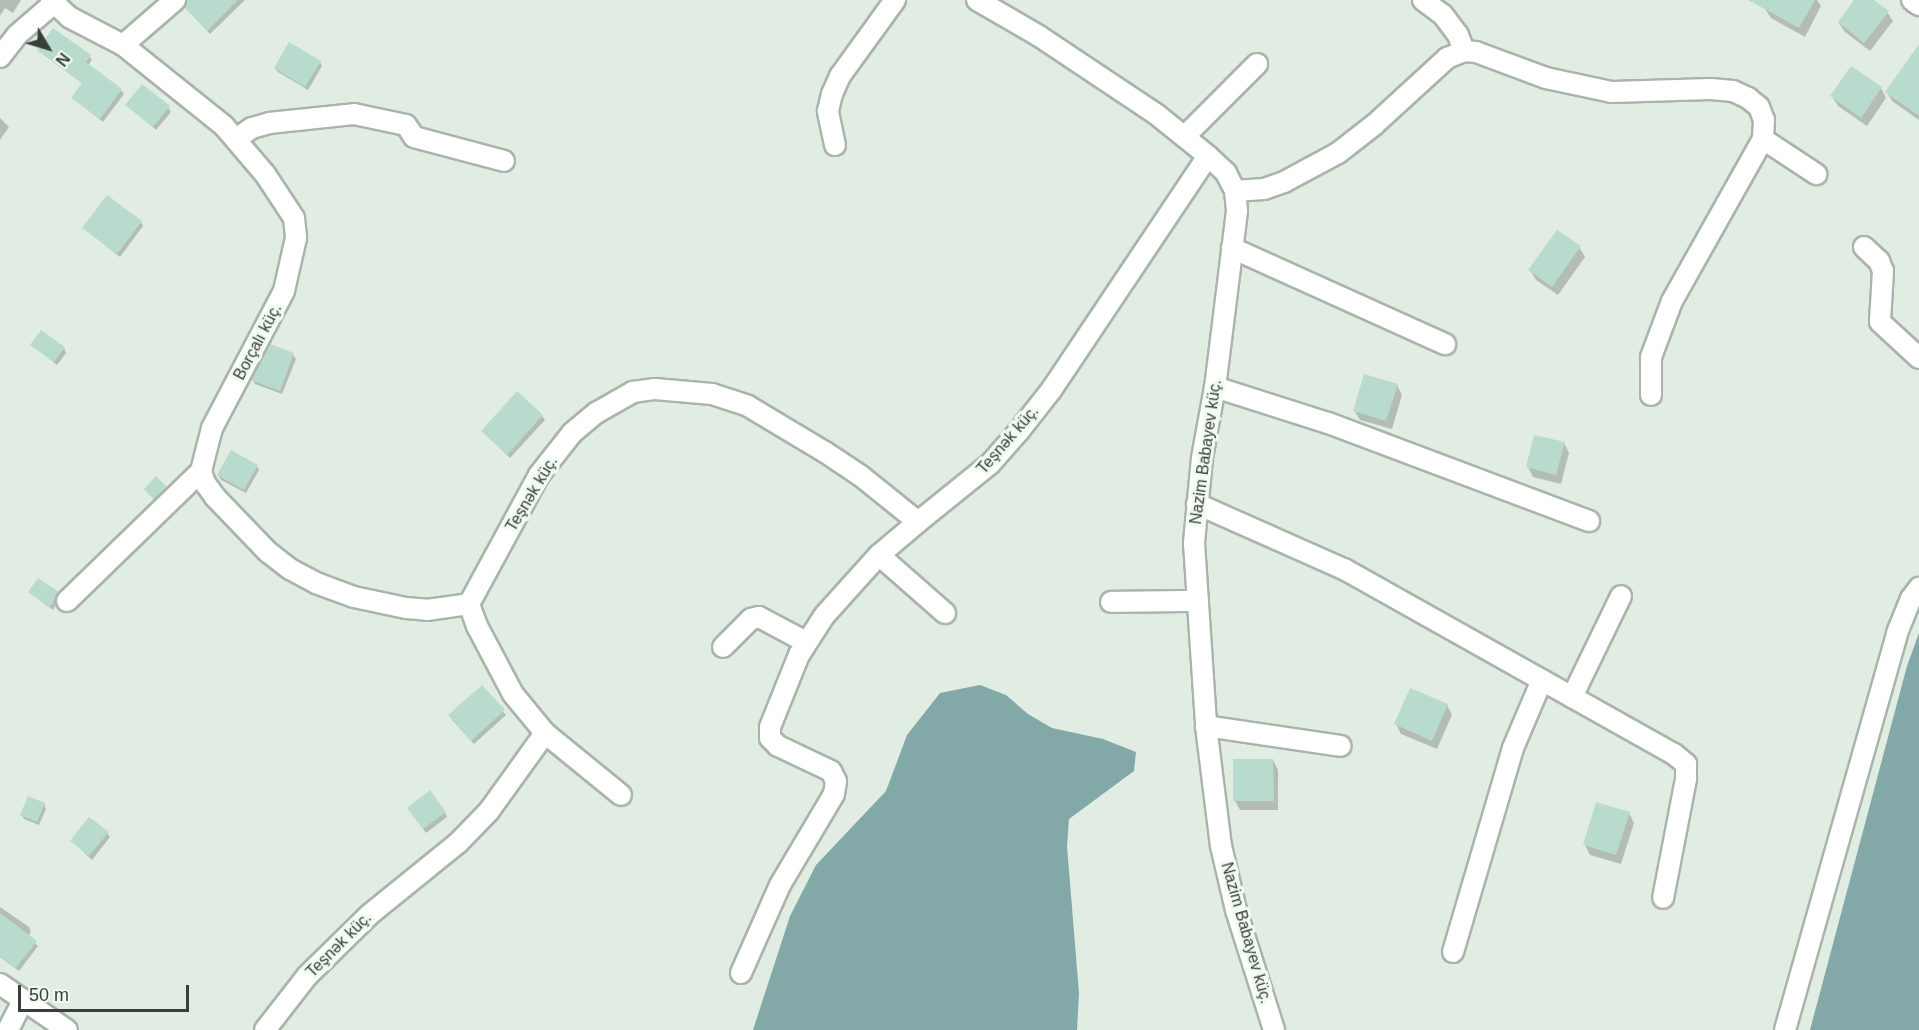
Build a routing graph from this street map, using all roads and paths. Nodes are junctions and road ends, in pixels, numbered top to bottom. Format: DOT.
graph roads {
  1 [pos="175,0"];
  2 [pos="896,0"];
  3 [pos="977,0"];
  4 [pos="1423,0"];
  5 [pos="1912,0"];
  6 [pos="52,2"];
  7 [pos="1919,5"];
  8 [pos="123,45"];
  9 [pos="1464,51"];
  10 [pos="0,57"];
  11 [pos="1257,64"];
  12 [pos="1185,136"];
  13 [pos="236,139"];
  14 [pos="1763,139"];
  15 [pos="835,145"];
  16 [pos="1209,156"];
  17 [pos="504,161"];
  18 [pos="1816,174"];
  19 [pos="1235,191"];
  20 [pos="1864,247"];
  21 [pos="1232,248"];
  22 [pos="1445,344"];
  23 [pos="1919,358"];
  24 [pos="1215,387"];
  25 [pos="1651,395"];
  26 [pos="201,471"];
  27 [pos="1197,504"];
  28 [pos="1589,521"];
  29 [pos="918,522"];
  30 [pos="879,555"];
  31 [pos="1919,588"];
  32 [pos="1621,596"];
  33 [pos="1198,601"];
  34 [pos="67,602"];
  35 [pos="1111,602"];
  36 [pos="469,604"];
  37 [pos="945,613"];
  38 [pos="806,642"];
  39 [pos="723,647"];
  40 [pos="1542,680"];
  41 [pos="1572,697"];
  42 [pos="1206,726"];
  43 [pos="545,733"];
  44 [pos="1341,746"];
  45 [pos="621,795"];
  46 [pos="1663,898"];
  47 [pos="1453,952"];
  48 [pos="741,973"];
  49 [pos="0,984"];
  50 [pos="23,1000"];
  51 [pos="8,1030"];
  52 [pos="67,1030"];
  53 [pos="265,1030"];
  54 [pos="1274,1030"];
  55 [pos="1785,1030"];
  1 -- 8 [label="street"];
  2 -- 15 [label="street"];
  3 -- 12 [label="street"];
  4 -- 9 [label="street"];
  5 -- 7 [label="street"];
  6 -- 8 [label="street, Borçalı küç."];
  6 -- 10 [label="street"];
  8 -- 13 [label="street, Borçalı küç."];
  9 -- 14 [label="street"];
  9 -- 19 [label="street"];
  11 -- 12 [label="street"];
  12 -- 16 [label="street"];
  13 -- 17 [label="street"];
  13 -- 26 [label="street, Borçalı küç."];
  14 -- 18 [label="street"];
  14 -- 25 [label="street"];
  16 -- 19 [label="street"];
  16 -- 29 [label="street, Teşnək küç."];
  19 -- 21 [label="street, Nazim Babayev küç."];
  20 -- 23 [label="street"];
  21 -- 22 [label="street"];
  21 -- 24 [label="street, Nazim Babayev küç."];
  24 -- 27 [label="street, Nazim Babayev küç."];
  24 -- 28 [label="street"];
  26 -- 34 [label="street"];
  26 -- 36 [label="street"];
  27 -- 33 [label="street, Nazim Babayev küç."];
  27 -- 40 [label="street"];
  29 -- 30 [label="street"];
  29 -- 36 [label="street, Teşnək küç."];
  30 -- 37 [label="street"];
  30 -- 38 [label="street"];
  31 -- 55 [label="street"];
  32 -- 41 [label="street"];
  33 -- 35 [label="street"];
  33 -- 42 [label="street, Nazim Babayev küç."];
  36 -- 43 [label="street"];
  38 -- 39 [label="street"];
  38 -- 48 [label="street"];
  40 -- 41 [label="street"];
  40 -- 47 [label="street"];
  41 -- 46 [label="street"];
  42 -- 44 [label="street"];
  42 -- 54 [label="street, Nazim Babayev küç."];
  43 -- 45 [label="street"];
  43 -- 53 [label="street, Teşnək küç."];
  49 -- 50 [label="street"];
  50 -- 51 [label="street"];
  50 -- 52 [label="street"];
}
